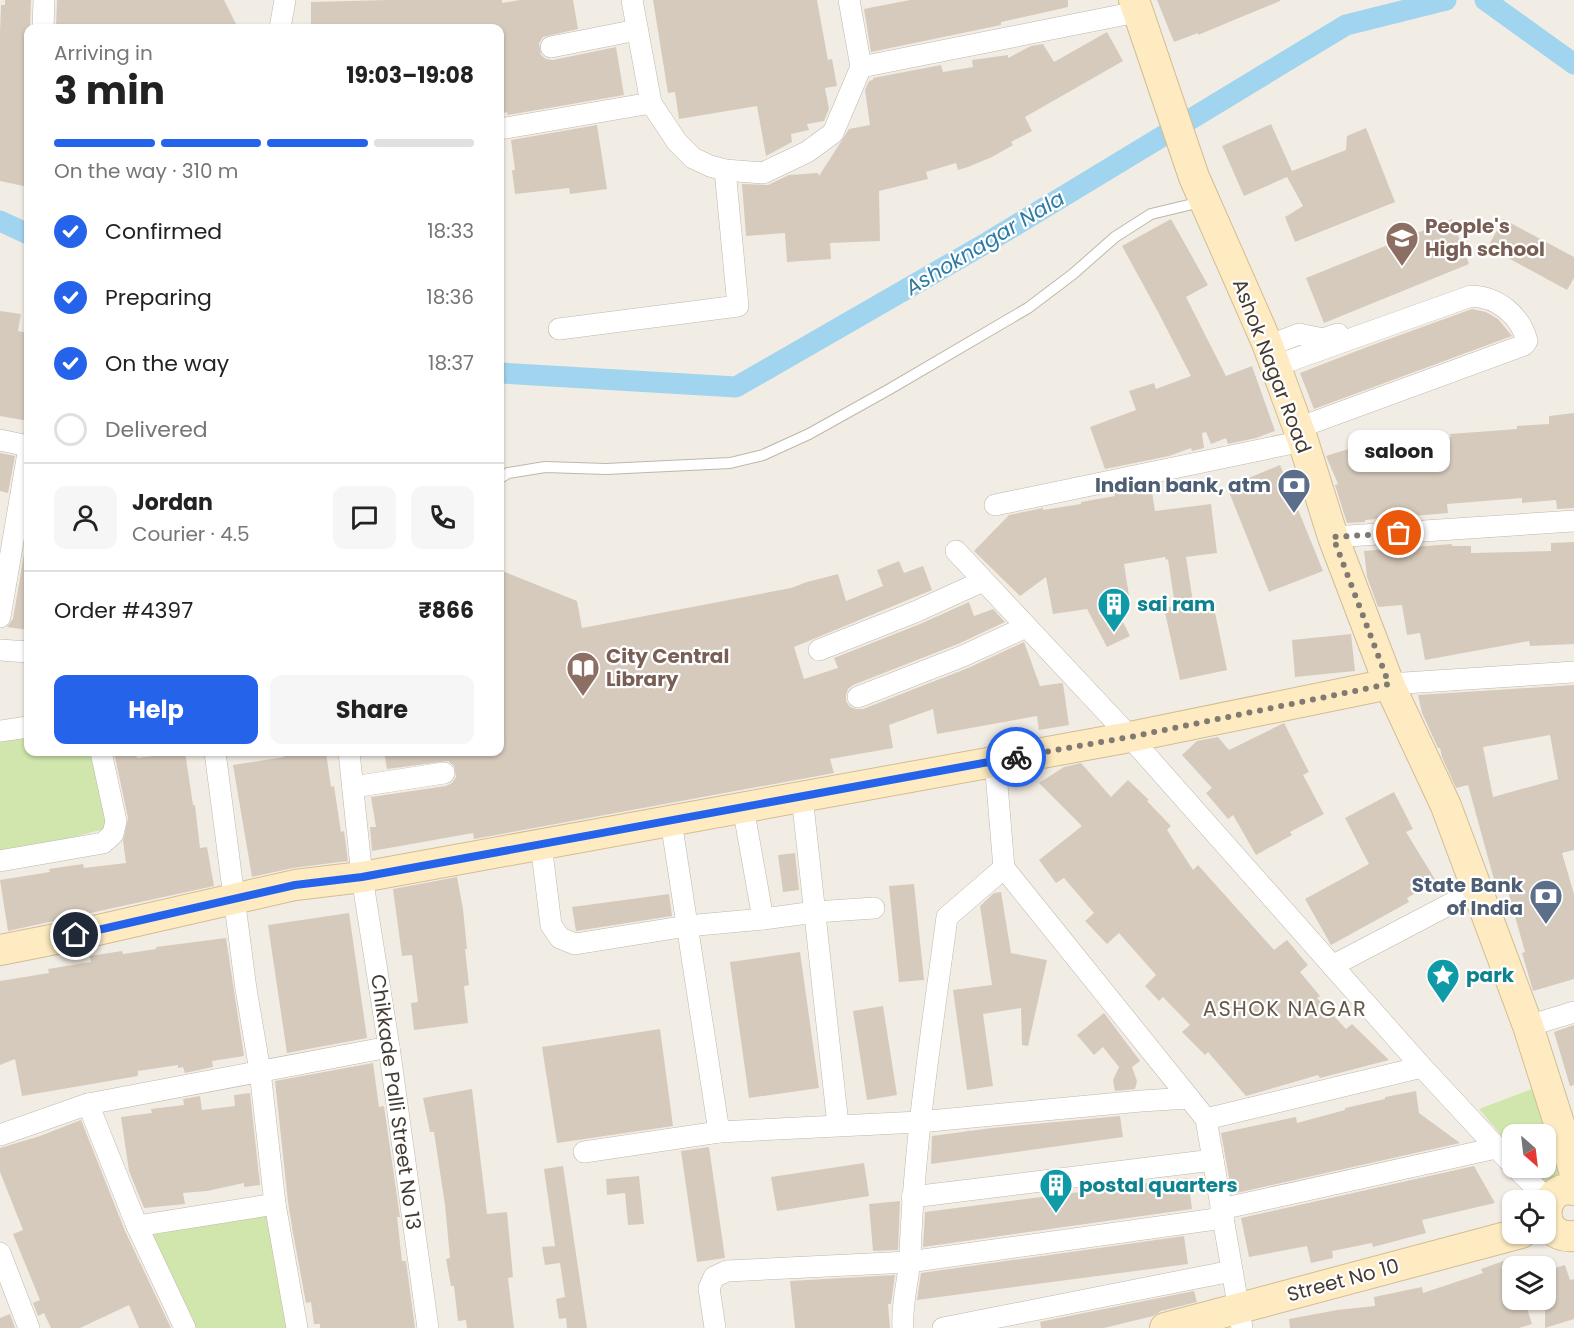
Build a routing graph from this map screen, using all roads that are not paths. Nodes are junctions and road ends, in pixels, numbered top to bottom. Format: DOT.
graph roads {
  1 [pos="44,0"];
  2 [pos="285,0"];
  3 [pos="632,0"];
  4 [pos="849,0"];
  5 [pos="1135,6"];
  6 [pos="43,24"];
  7 [pos="281,24"];
  8 [pos="637,30"];
  9 [pos="551,47"];
  10 [pos="861,67"];
  11 [pos="651,103"];
  12 [pos="504,128"];
  13 [pos="725,170"];
  14 [pos="1200,189"];
  15 [pos="1467,285"];
  16 [pos="559,329"];
  17 [pos="1271,356"];
  18 [pos="1300,434"];
  19 [pos="0,440"];
  20 [pos="24,445"];
  21 [pos="24,476"];
  22 [pos="504,476"];
  23 [pos="995,505"];
  24 [pos="1574,521"];
  25 [pos="1333,537"];
  26 [pos="956,551"];
  27 [pos="983,581"];
  28 [pos="0,617"];
  29 [pos="1026,627"];
  30 [pos="0,650"];
  31 [pos="819,650"];
  32 [pos="24,652"];
  33 [pos="1574,672"];
  34 [pos="1389,684"];
  35 [pos="858,697"];
  36 [pos="24,728"];
  37 [pos="0,731"];
  38 [pos="1130,737"];
  39 [pos="102,756"];
  40 [pos="215,756"];
  41 [pos="349,756"];
  42 [pos="994,762"];
  43 [pos="444,773"];
  44 [pos="353,788"];
  45 [pos="802,796"];
  46 [pos="743,807"];
  47 [pos="671,821"];
  48 [pos="541,844"];
  49 [pos="0,861"];
  50 [pos="1004,868"];
  51 [pos="362,877"];
  52 [pos="1477,890"];
  53 [pos="233,900"];
  54 [pos="874,908"];
  55 [pos="815,912"];
  56 [pos="763,919"];
  57 [pos="687,926"];
  58 [pos="1,945"];
  59 [pos="1332,966"];
  60 [pos="1574,1012"];
  61 [pos="1528,1026"];
  62 [pos="389,1047"];
  63 [pos="1422,1067"];
  64 [pos="260,1071"];
  65 [pos="1189,1098"];
  66 [pos="88,1104"];
  67 [pos="1206,1119"];
  68 [pos="919,1122"];
  69 [pos="838,1125"];
  70 [pos="719,1132"];
  71 [pos="0,1135"];
  72 [pos="1496,1148"];
  73 [pos="584,1152"];
  74 [pos="1502,1154"];
  75 [pos="1214,1160"];
  76 [pos="1574,1170"];
  77 [pos="1524,1178"];
  78 [pos="912,1197"];
  79 [pos="275,1204"];
  80 [pos="1222,1214"];
  81 [pos="1558,1216"];
  82 [pos="137,1226"];
  83 [pos="1502,1239"];
  84 [pos="0,1253"];
  85 [pos="909,1262"];
  86 [pos="1232,1270"];
  87 [pos="1240,1318"];
  88 [pos="29,1328"];
  89 [pos="185,1328"];
  90 [pos="297,1328"];
  91 [pos="428,1328"];
  92 [pos="715,1328"];
  93 [pos="903,1328"];
  94 [pos="943,1328"];
  95 [pos="1165,1328"];
  1 -- 6 [label="street"];
  2 -- 7 [label="street"];
  3 -- 8 [label="street"];
  4 -- 10 [label="street"];
  5 -- 10 [label="street"];
  5 -- 14 [label="street, Ashok Nagar Road"];
  8 -- 9 [label="street"];
  8 -- 11 [label="street"];
  10 -- 13 [label="street"];
  11 -- 12 [label="street"];
  11 -- 13 [label="street"];
  13 -- 16 [label="street"];
  14 -- 17 [label="street, Ashok Nagar Road"];
  14 -- 22 [label="lane"];
  15 -- 17 [label="street"];
  17 -- 18 [label="street, Ashok Nagar Road"];
  17 -- 18 [label="street"];
  18 -- 23 [label="street"];
  18 -- 25 [label="street, Ashok Nagar Road"];
  19 -- 20 [label="street"];
  21 -- 28 [label="street"];
  24 -- 25 [label="street"];
  25 -- 34 [label="street, Ashok Nagar Road"];
  26 -- 27 [label="street"];
  27 -- 29 [label="street"];
  27 -- 31 [label="street"];
  29 -- 35 [label="street"];
  29 -- 38 [label="street"];
  30 -- 32 [label="street"];
  33 -- 34 [label="street"];
  34 -- 38 [label="street"];
  34 -- 52 [label="street, Ashok Nagar Road"];
  36 -- 37 [label="street"];
  38 -- 42 [label="street"];
  38 -- 59 [label="street"];
  39 -- 49 [label="street"];
  40 -- 53 [label="street"];
  41 -- 44 [label="street, Chikkade Palli Street No 13"];
  42 -- 45 [label="street"];
  42 -- 50 [label="street"];
  43 -- 44 [label="street"];
  44 -- 51 [label="street, Chikkade Palli Street No 13"];
  45 -- 46 [label="street"];
  45 -- 55 [label="street"];
  46 -- 47 [label="street"];
  46 -- 56 [label="street"];
  47 -- 48 [label="street"];
  47 -- 57 [label="street"];
  48 -- 51 [label="street"];
  48 -- 57 [label="street"];
  50 -- 65 [label="street"];
  50 -- 68 [label="street"];
  51 -- 53 [label="street"];
  51 -- 62 [label="street, Chikkade Palli Street No 13"];
  52 -- 59 [label="street"];
  52 -- 61 [label="street, Ashok Nagar Road"];
  53 -- 58 [label="street"];
  53 -- 64 [label="street"];
  54 -- 55 [label="street"];
  55 -- 56 [label="street"];
  55 -- 69 [label="street"];
  56 -- 57 [label="street"];
  57 -- 70 [label="street"];
  59 -- 63 [label="street"];
  60 -- 61 [label="street"];
  61 -- 76 [label="street, Ashok Nagar Road"];
  62 -- 64 [label="street"];
  62 -- 91 [label="street, Chikkade Palli Street No 13"];
  63 -- 67 [label="street"];
  63 -- 72 [label="street"];
  64 -- 66 [label="street"];
  64 -- 79 [label="street"];
  65 -- 67 [label="street"];
  65 -- 68 [label="street"];
  66 -- 71 [label="street"];
  66 -- 82 [label="street"];
  67 -- 75 [label="street"];
  68 -- 69 [label="street"];
  68 -- 78 [label="street"];
  69 -- 70 [label="street"];
  70 -- 73 [label="street"];
  72 -- 74 [label="street"];
  72 -- 80 [label="street"];
  75 -- 78 [label="street"];
  75 -- 80 [label="street"];
  77 -- 81 [label="street"];
  78 -- 85 [label="street"];
  79 -- 82 [label="street"];
  79 -- 90 [label="street"];
  80 -- 85 [label="street"];
  80 -- 86 [label="street"];
  82 -- 89 [label="street"];
  83 -- 87 [label="street, Street No 10"];
  84 -- 88 [label="street"];
  85 -- 92 [label="street"];
  85 -- 93 [label="street"];
  86 -- 87 [label="street"];
  86 -- 94 [label="street"];
  87 -- 95 [label="street, Street No 10"];
}
